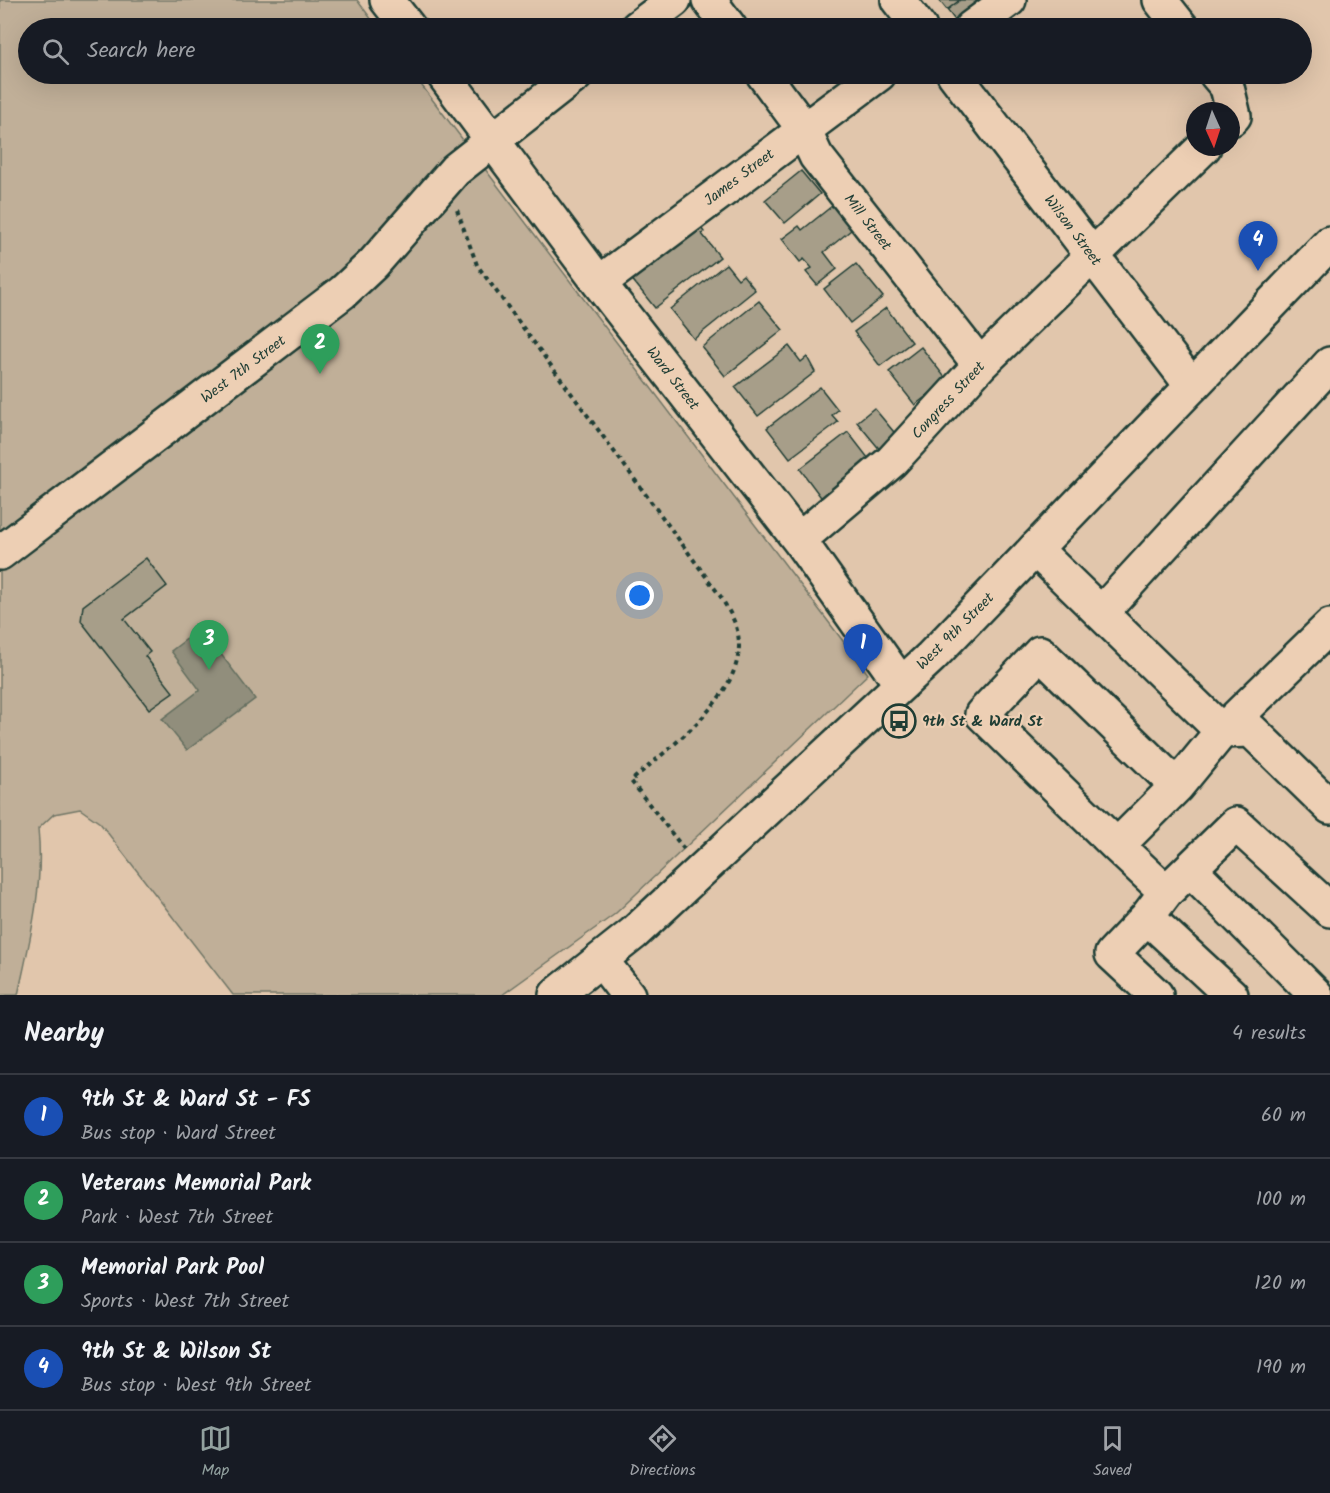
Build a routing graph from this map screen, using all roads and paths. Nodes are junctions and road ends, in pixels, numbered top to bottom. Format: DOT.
graph roads {
  1 [pos="387,0"];
  2 [pos="674,0"];
  3 [pos="709,0"];
  4 [pos="898,0"];
  5 [pos="1009,0"];
  6 [pos="1160,0"];
  7 [pos="401,18"];
  8 [pos="650,18"];
  9 [pos="722,18"];
  10 [pos="912,18"];
  11 [pos="985,18"];
  12 [pos="1174,18"];
  13 [pos="451,84"];
  14 [pos="565,84"];
  15 [pos="770,84"];
  16 [pos="865,84"];
  17 [pos="962,84"];
  18 [pos="1224,84"];
  19 [pos="1231,102"];
  20 [pos="803,128"];
  21 [pos="492,138"];
  22 [pos="1195,156"];
  23 [pos="442,184"];
  24 [pos="1330,243"];
  25 [pos="1094,257"];
  26 [pos="599,283"];
  27 [pos="1330,364"];
  28 [pos="980,365"];
  29 [pos="1192,386"];
  30 [pos="799,540"];
  31 [pos="1035,549"];
  32 [pos="0,553"];
  33 [pos="1102,612"];
  34 [pos="1330,627"];
  35 [pos="901,684"];
  36 [pos="1222,731"];
  37 [pos="1177,786"];
  38 [pos="1330,807"];
  39 [pos="665,825"];
  40 [pos="1117,846"];
  41 [pos="1190,868"];
  42 [pos="1157,904"];
  43 [pos="1330,910"];
  44 [pos="601,960"];
  45 [pos="556,995"];
  46 [pos="628,995"];
  47 [pos="1156,995"];
  48 [pos="1231,995"];
  49 [pos="1316,995"];
  1 -- 7 [label="street"];
  2 -- 8 [label="street"];
  3 -- 9 [label="street"];
  4 -- 10 [label="street"];
  5 -- 11 [label="street"];
  6 -- 12 [label="street"];
  13 -- 21 [label="street, Ward Street"];
  14 -- 21 [label="street, West 7th Street"];
  15 -- 20 [label="street, Mill Street"];
  16 -- 20 [label="street, James Street"];
  17 -- 25 [label="street, Wilson Street"];
  18 -- 19 [label="street"];
  20 -- 26 [label="street, James Street"];
  20 -- 28 [label="street, Mill Street"];
  21 -- 23 [label="street, West 7th Street"];
  21 -- 26 [label="street, Ward Street"];
  22 -- 25 [label="street, Congress Street"];
  23 -- 32 [label="street, West 7th Street"];
  23 -- 39 [label="path"];
  24 -- 29 [label="street, West 9th Street"];
  25 -- 28 [label="street, Congress Street"];
  25 -- 29 [label="street, Wilson Street"];
  26 -- 30 [label="street, Ward Street"];
  27 -- 33 [label="street"];
  28 -- 30 [label="street, Congress Street"];
  29 -- 31 [label="street, West 9th Street"];
  30 -- 35 [label="street, Ward Street"];
  31 -- 33 [label="street"];
  31 -- 35 [label="street, West 9th Street"];
  33 -- 36 [label="street"];
  34 -- 36 [label="street"];
  35 -- 44 [label="street, West 9th Street"];
  36 -- 37 [label="street"];
  36 -- 38 [label="street"];
  37 -- 40 [label="street"];
  37 -- 40 [label="street"];
  40 -- 42 [label="street"];
  41 -- 42 [label="street"];
  41 -- 43 [label="street"];
  41 -- 49 [label="street"];
  42 -- 47 [label="street"];
  42 -- 48 [label="street"];
  44 -- 45 [label="street, West 9th Street"];
  44 -- 46 [label="street"];
}
